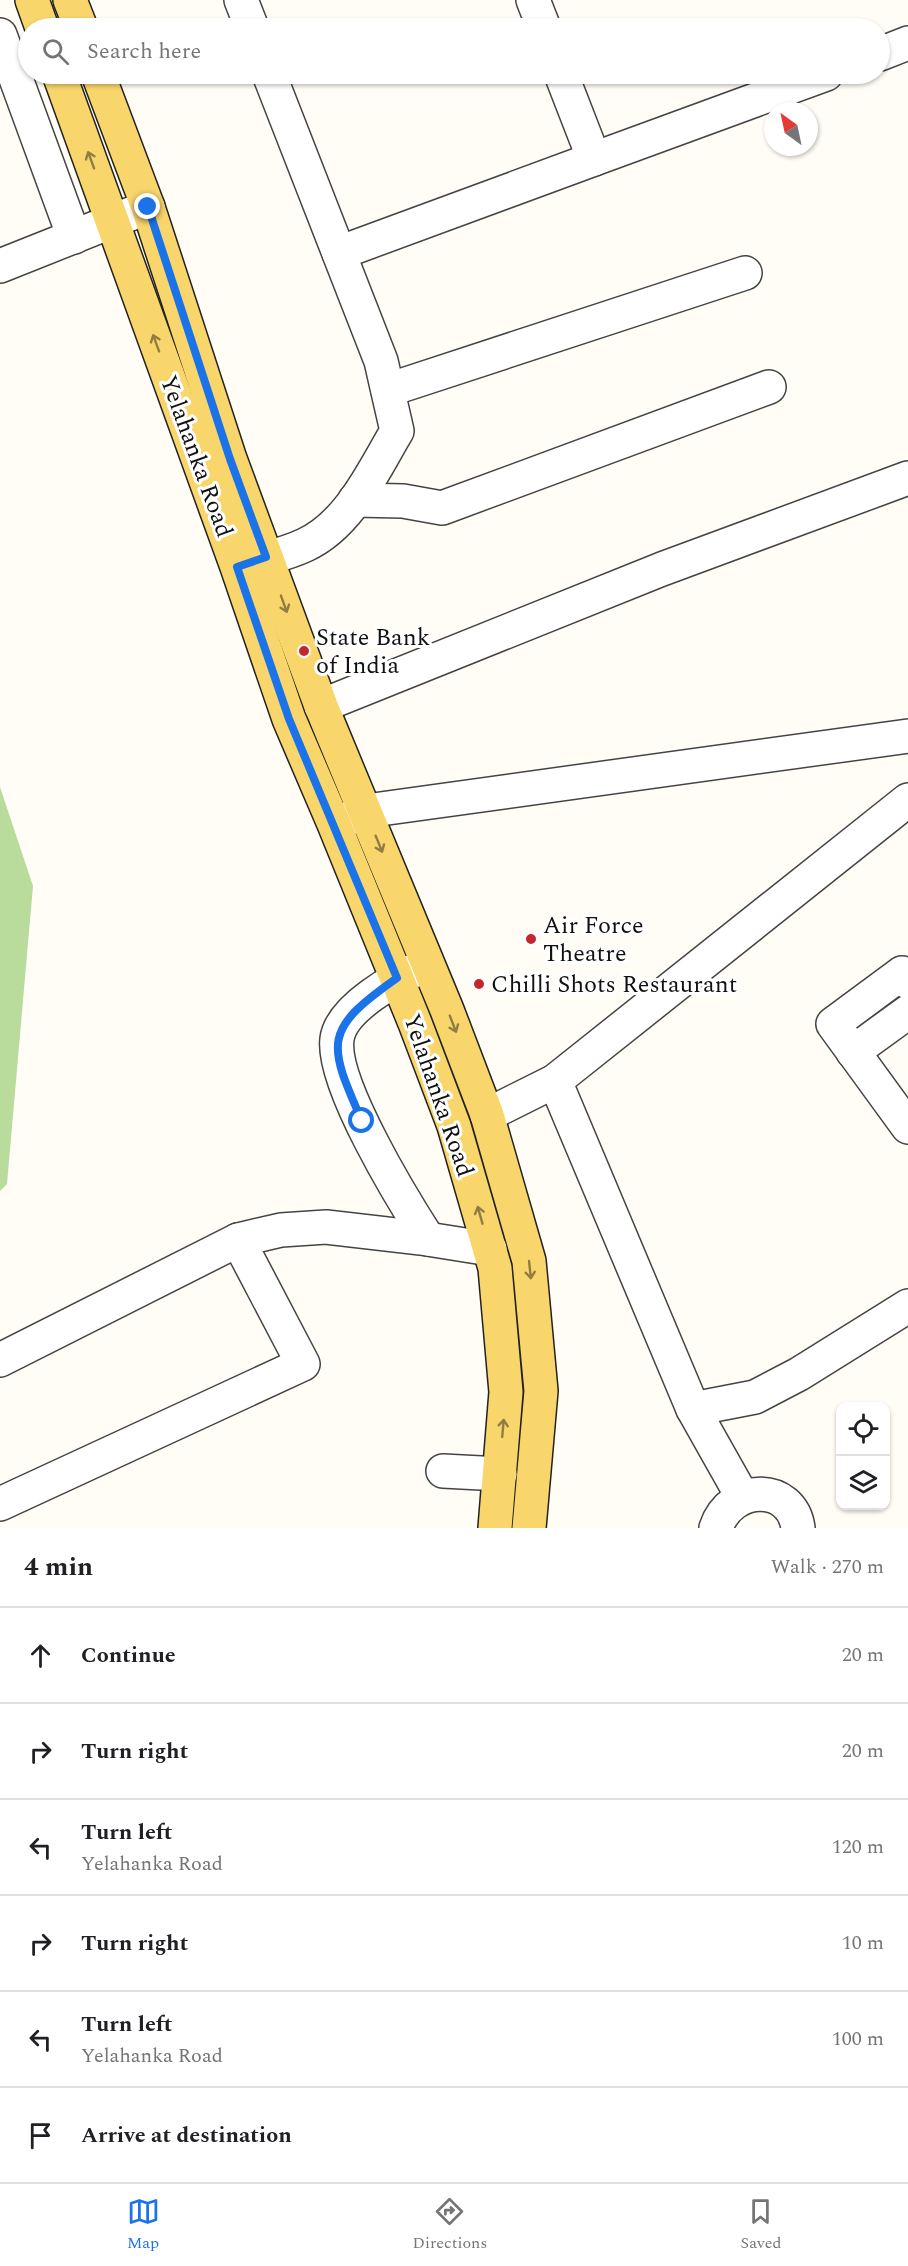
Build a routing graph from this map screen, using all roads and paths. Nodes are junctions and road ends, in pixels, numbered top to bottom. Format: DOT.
graph roads {
  1 [pos="32,0"];
  2 [pos="70,0"];
  3 [pos="241,0"];
  4 [pos="533,0"];
  5 [pos="38,18"];
  6 [pos="77,18"];
  7 [pos="248,18"];
  8 [pos="540,18"];
  9 [pos="0,35"];
  10 [pos="908,43"];
  11 [pos="890,50"];
  12 [pos="63,84"];
  13 [pos="102,84"];
  14 [pos="273,84"];
  15 [pos="565,84"];
  16 [pos="799,84"];
  17 [pos="594,159"];
  18 [pos="148,207"];
  19 [pos="114,221"];
  20 [pos="74,237"];
  21 [pos="339,253"];
  22 [pos="0,266"];
  23 [pos="745,273"];
  24 [pos="769,387"];
  25 [pos="388,390"];
  26 [pos="908,478"];
  27 [pos="355,500"];
  28 [pos="252,562"];
  29 [pos="321,706"];
  30 [pos="908,736"];
  31 [pos="908,800"];
  32 [pos="366,811"];
  33 [pos="334,824"];
  34 [pos="429,964"];
  35 [pos="397,978"];
  36 [pos="908,982"];
  37 [pos="908,1012"];
  38 [pos="853,1052"];
  39 [pos="555,1081"];
  40 [pos="487,1115"];
  41 [pos="908,1127"];
  42 [pos="428,1239"];
  43 [pos="238,1240"];
  44 [pos="490,1249"];
  45 [pos="908,1306"];
  46 [pos="0,1360"];
  47 [pos="693,1409"];
  48 [pos="443,1471"];
  49 [pos="500,1474"];
  50 [pos="742,1496"];
  51 [pos="0,1504"];
  52 [pos="495,1528"];
  53 [pos="530,1528"];
  54 [pos="716,1528"];
  55 [pos="798,1528"];
  1 -- 5 [label="main road"];
  2 -- 6 [label="main road"];
  3 -- 7 [label="lane"];
  4 -- 8 [label="lane"];
  9 -- 20 [label="lane"];
  10 -- 11 [label="lane"];
  19 -- 12 [label="main road, Yelahanka Road, one-way"];
  13 -- 18 [label="main road, Yelahanka Road"];
  14 -- 21 [label="lane"];
  15 -- 17 [label="lane"];
  16 -- 17 [label="lane"];
  17 -- 21 [label="lane"];
  18 -- 19 [label="lane"];
  18 -- 28 [label="main road, Yelahanka Road"];
  19 -- 20 [label="lane"];
  28 -- 19 [label="main road, Yelahanka Road, one-way"];
  20 -- 22 [label="lane"];
  21 -- 25 [label="lane"];
  23 -- 25 [label="lane"];
  24 -- 27 [label="lane"];
  25 -- 27 [label="lane"];
  26 -- 29 [label="lane"];
  27 -- 28 [label="lane"];
  28 -- 29 [label="main road, Yelahanka Road, one-way"];
  28 -- 33 [label="main road, Yelahanka Road"];
  29 -- 32 [label="main road, Yelahanka Road"];
  30 -- 32 [label="lane"];
  31 -- 39 [label="lane"];
  32 -- 33 [label="lane"];
  32 -- 34 [label="main road, Yelahanka Road, one-way"];
  33 -- 35 [label="main road, Yelahanka Road"];
  34 -- 35 [label="lane"];
  34 -- 40 [label="main road, Yelahanka Road, one-way"];
  35 -- 42 [label="lane"];
  44 -- 35 [label="main road, Yelahanka Road, one-way"];
  36 -- 38 [label="lane"];
  37 -- 38 [label="lane"];
  38 -- 41 [label="lane"];
  39 -- 40 [label="lane"];
  39 -- 47 [label="lane"];
  40 -- 53 [label="main road, Yelahanka Road, one-way"];
  42 -- 43 [label="lane"];
  42 -- 44 [label="lane"];
  43 -- 46 [label="lane"];
  43 -- 51 [label="lane"];
  49 -- 44 [label="main road, Yelahanka Road, one-way"];
  45 -- 47 [label="lane"];
  47 -- 50 [label="lane"];
  48 -- 49 [label="lane"];
  49 -- 52 [label="main road, Yelahanka Road"];
  50 -- 54 [label="lane"];
  50 -- 55 [label="lane"];
}
